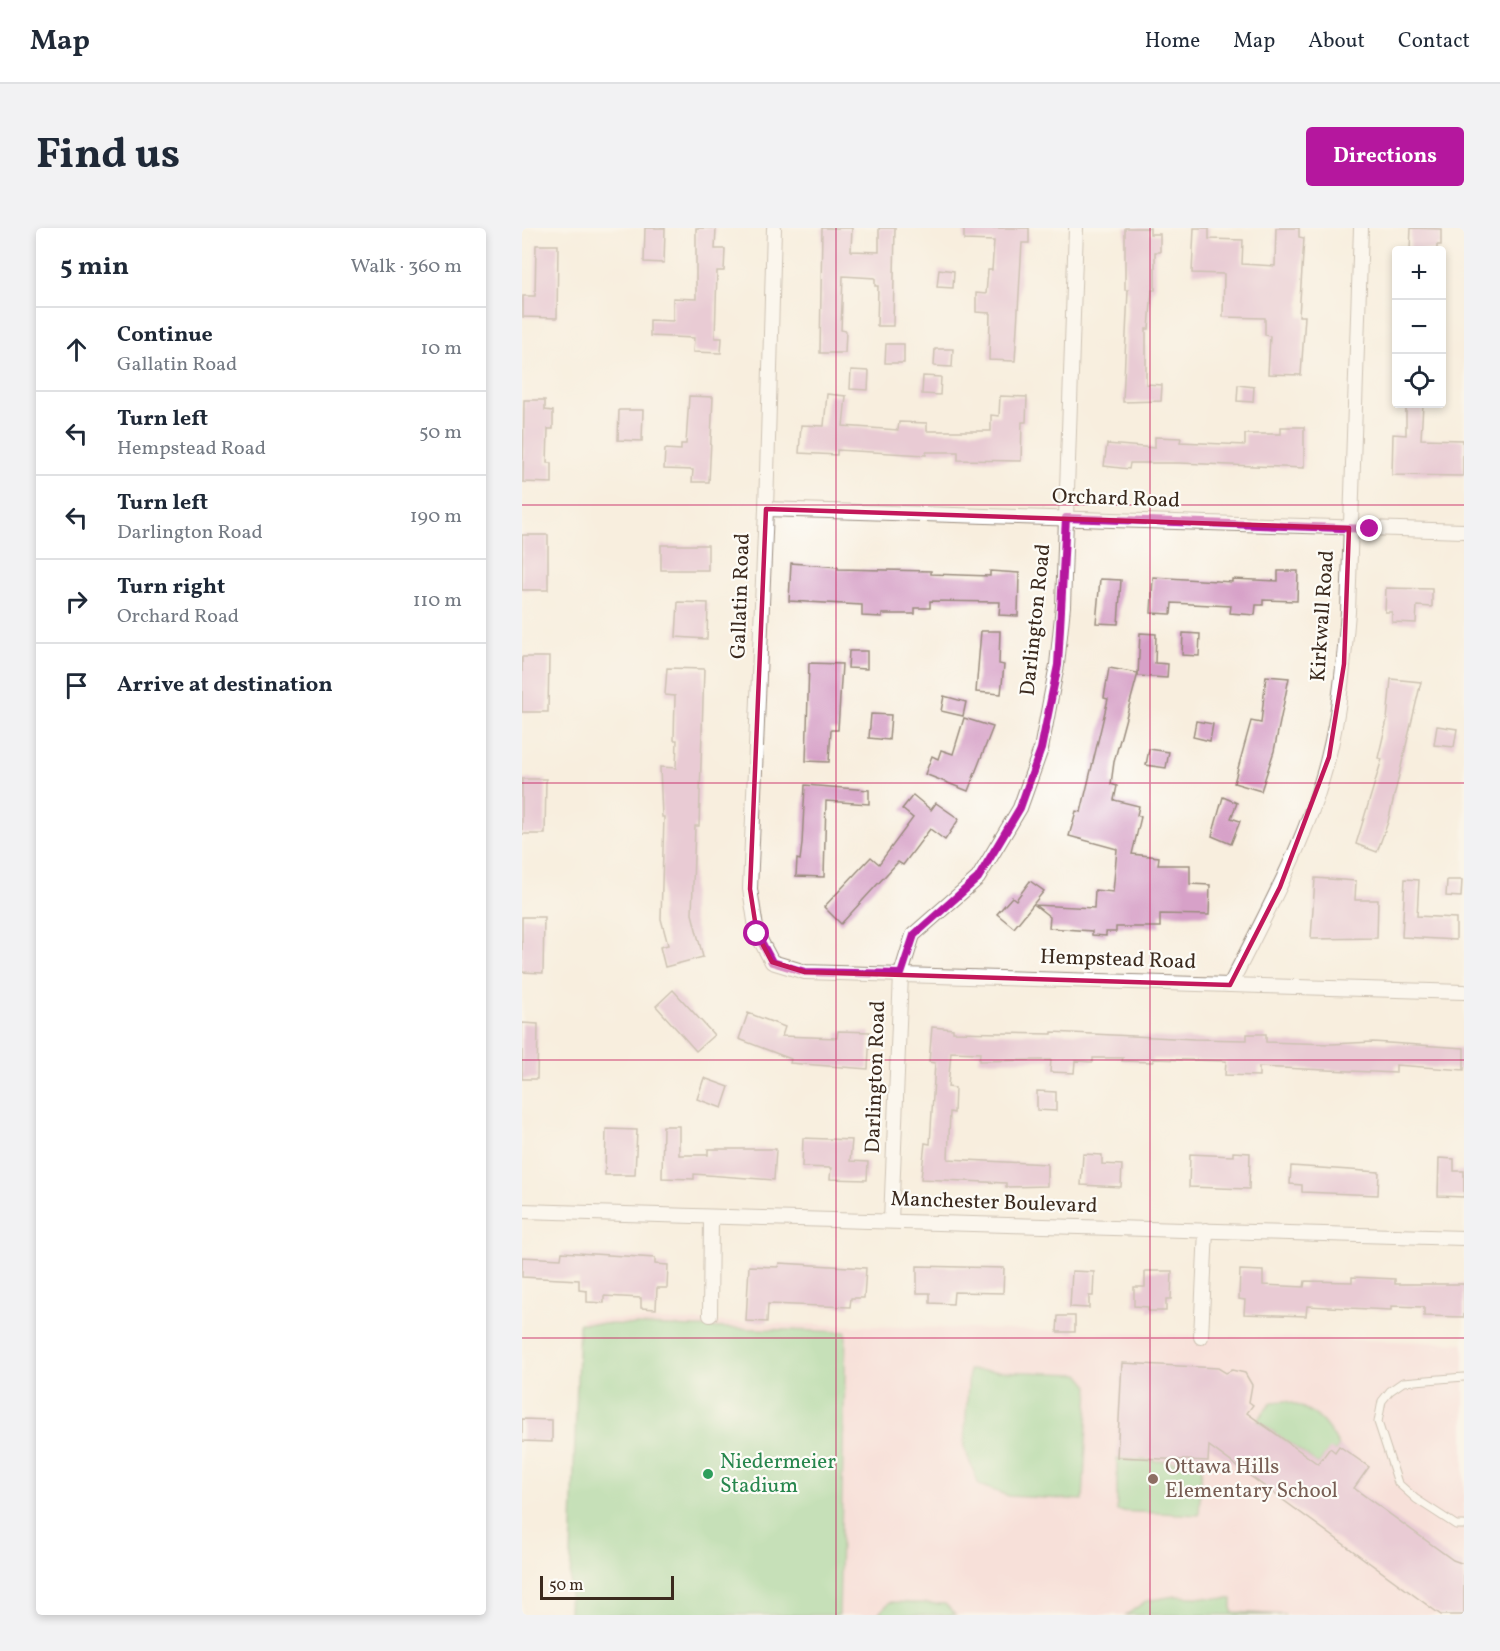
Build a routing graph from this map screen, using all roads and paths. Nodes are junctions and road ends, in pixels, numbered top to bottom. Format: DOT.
graph roads {
  1 [pos="774,228"];
  2 [pos="1076,228"];
  3 [pos="1361,228"];
  4 [pos="766,509"];
  5 [pos="1066,518"];
  6 [pos="1349,528"];
  7 [pos="1464,531"];
  8 [pos="772,962"];
  9 [pos="901,974"];
  10 [pos="1230,985"];
  11 [pos="1464,992"];
  12 [pos="522,1211"];
  13 [pos="711,1217"];
  14 [pos="891,1221"];
  15 [pos="1206,1230"];
  16 [pos="1464,1238"];
  17 [pos="710,1315"];
  18 [pos="1202,1337"];
  19 [pos="1464,1377"];
  20 [pos="1464,1525"];
  1 -- 4 [label="street, Gallatin Road"];
  2 -- 5 [label="street, Darlington Road"];
  3 -- 6 [label="street, Kirkwall Road"];
  4 -- 5 [label="street, Orchard Road"];
  4 -- 8 [label="street, Gallatin Road"];
  5 -- 6 [label="street, Orchard Road"];
  5 -- 9 [label="street, Darlington Road"];
  6 -- 7 [label="street, Orchard Road"];
  6 -- 10 [label="street, Kirkwall Road"];
  8 -- 9 [label="street, Hempstead Road"];
  9 -- 10 [label="street, Hempstead Road"];
  9 -- 14 [label="street, Darlington Road"];
  10 -- 11 [label="street, Hempstead Road"];
  12 -- 13 [label="street, Manchester Boulevard"];
  13 -- 14 [label="street, Manchester Boulevard"];
  13 -- 17 [label="street"];
  14 -- 15 [label="street, Manchester Boulevard"];
  15 -- 16 [label="street, Manchester Boulevard"];
  15 -- 18 [label="street"];
  19 -- 20 [label="lane"];
}
